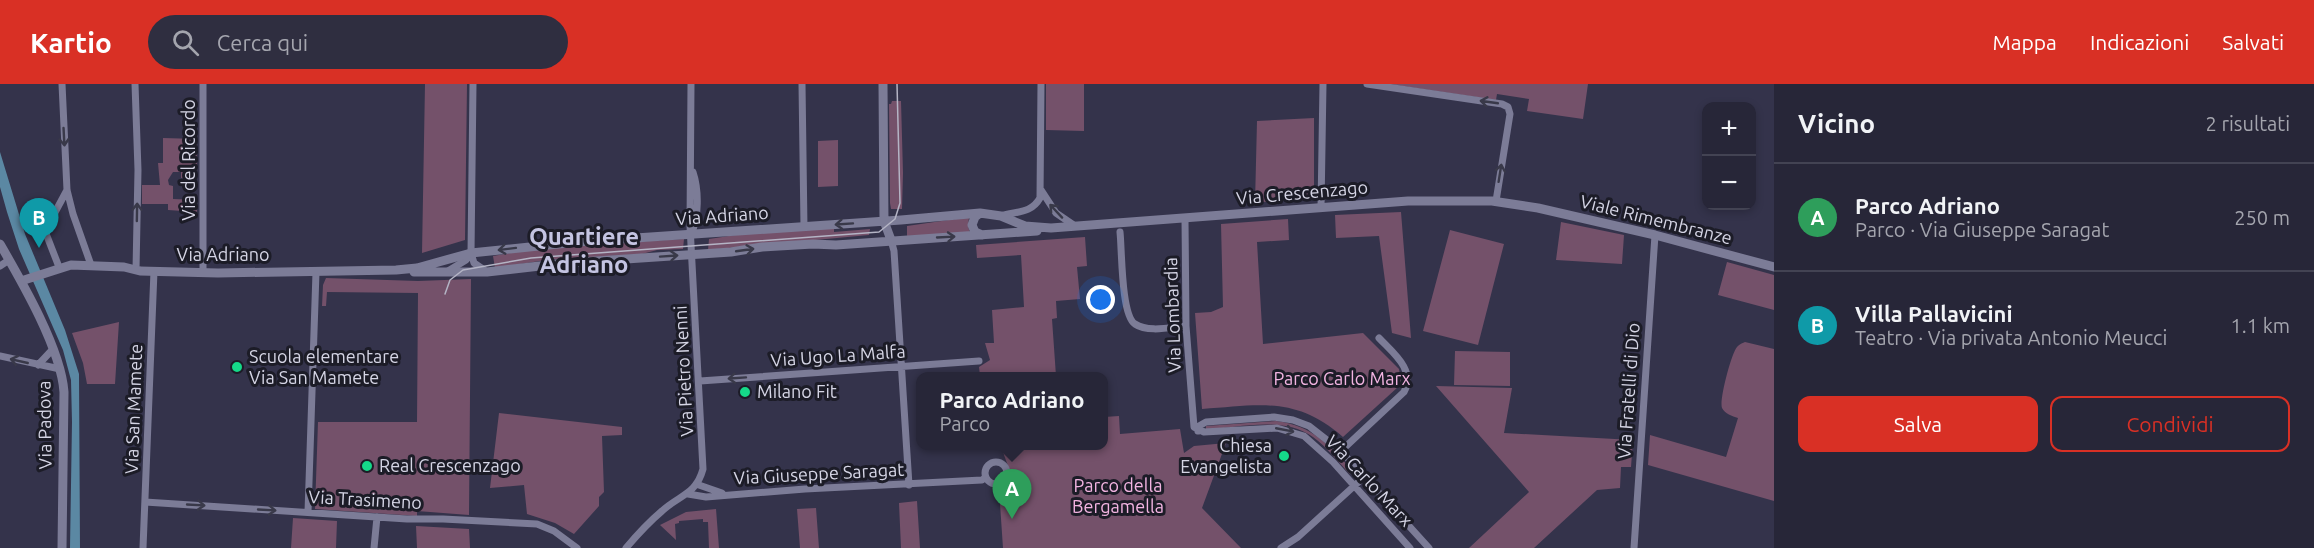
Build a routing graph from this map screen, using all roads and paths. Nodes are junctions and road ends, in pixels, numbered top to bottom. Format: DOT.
graph roads {
  1 [pos="62,84"];
  2 [pos="135,84"];
  3 [pos="203,84"];
  4 [pos="473,84"];
  5 [pos="692,84"];
  6 [pos="802,84"];
  7 [pos="883,84"];
  8 [pos="1041,84"];
  9 [pos="1323,84"];
  10 [pos="1367,84"];
  11 [pos="67,190"];
  12 [pos="1041,190"];
  13 [pos="1496,201"];
  14 [pos="1529,206"];
  15 [pos="1321,208"];
  16 [pos="980,213"];
  17 [pos="1001,216"];
  18 [pos="1185,219"];
  19 [pos="885,222"];
  20 [pos="804,227"];
  21 [pos="1077,227"];
  22 [pos="1051,228"];
  23 [pos="1120,232"];
  24 [pos="691,234"];
  25 [pos="985,235"];
  26 [pos="1655,235"];
  27 [pos="891,240"];
  28 [pos="0,244"];
  29 [pos="471,253"];
  30 [pos="692,255"];
  31 [pos="9,260"];
  32 [pos="91,265"];
  33 [pos="0,266"];
  34 [pos="1774,267"];
  35 [pos="55,269"];
  36 [pos="136,270"];
  37 [pos="396,270"];
  38 [pos="154,271"];
  39 [pos="316,272"];
  40 [pos="487,272"];
  41 [pos="203,273"];
  42 [pos="446,273"];
  43 [pos="21,281"];
  44 [pos="1186,326"];
  45 [pos="1379,338"];
  46 [pos="53,349"];
  47 [pos="0,356"];
  48 [pos="979,361"];
  49 [pos="38,365"];
  50 [pos="901,367"];
  51 [pos="60,369"];
  52 [pos="700,381"];
  53 [pos="1191,409"];
  54 [pos="1203,425"];
  55 [pos="1341,451"];
  56 [pos="986,477"];
  57 [pos="1364,477"];
  58 [pos="696,484"];
  59 [pos="909,485"];
  60 [pos="1354,486"];
  61 [pos="688,494"];
  62 [pos="724,494"];
  63 [pos="145,502"];
  64 [pos="308,512"];
  65 [pos="377,518"];
  66 [pos="62,548"];
  67 [pos="143,548"];
  68 [pos="374,548"];
  69 [pos="577,548"];
  70 [pos="626,548"];
  71 [pos="1281,548"];
  72 [pos="1410,548"];
  73 [pos="1429,548"];
  74 [pos="1634,548"];
  1 -- 11 [label="street, one-way"];
  36 -- 2 [label="street, one-way"];
  3 -- 41 [label="street, Via del Ricordo"];
  4 -- 29 [label="street"];
  5 -- 24 [label="street, Via Pietro Nenni"];
  6 -- 20 [label="street"];
  7 -- 19 [label="street"];
  8 -- 12 [label="street"];
  9 -- 15 [label="street"];
  13 -- 10 [label="street, one-way"];
  11 -- 32 [label="street"];
  11 -- 35 [label="street"];
  12 -- 17 [label="street"];
  21 -- 12 [label="street, one-way"];
  13 -- 14 [label="street, Via Crescenzago"];
  13 -- 15 [label="street, Via Crescenzago"];
  14 -- 26 [label="street, Viale Rimembranze"];
  15 -- 18 [label="street, Via Crescenzago"];
  16 -- 17 [label="street, Via Adriano"];
  16 -- 19 [label="street, Via Adriano"];
  16 -- 25 [label="street"];
  17 -- 22 [label="street, Via Adriano"];
  18 -- 21 [label="street, Via Crescenzago"];
  18 -- 44 [label="street, Via Lombardia"];
  19 -- 20 [label="street, Via Adriano, one-way"];
  19 -- 27 [label="street"];
  20 -- 24 [label="street, Via Adriano"];
  21 -- 22 [label="street, Via Adriano"];
  22 -- 25 [label="street, Via Adriano"];
  23 -- 44 [label="street"];
  24 -- 29 [label="street, Via Adriano, one-way"];
  24 -- 30 [label="street, Via Pietro Nenni"];
  27 -- 25 [label="street, Via Adriano, one-way"];
  26 -- 34 [label="street, Viale Rimembranze"];
  26 -- 74 [label="street, Via Fratelli di Dio"];
  30 -- 27 [label="street, Via Adriano, one-way"];
  27 -- 50 [label="street"];
  28 -- 31 [label="street, Via Padova"];
  29 -- 37 [label="street, Via Adriano"];
  29 -- 40 [label="street"];
  29 -- 42 [label="street"];
  40 -- 30 [label="street, Via Adriano, one-way"];
  30 -- 52 [label="street, Via Pietro Nenni"];
  31 -- 33 [label="street"];
  31 -- 43 [label="street, Via Padova"];
  32 -- 35 [label="street, Via Adriano"];
  32 -- 36 [label="street, Via Adriano"];
  35 -- 43 [label="street, Via Adriano"];
  36 -- 38 [label="street, Via Adriano"];
  37 -- 39 [label="street, Via Adriano"];
  37 -- 42 [label="street, Via Adriano"];
  38 -- 41 [label="street, Via Adriano"];
  38 -- 63 [label="street, Via San Mamete"];
  39 -- 41 [label="street, Via Adriano"];
  39 -- 64 [label="street"];
  40 -- 42 [label="street, Via Adriano"];
  43 -- 46 [label="street, Via Padova"];
  44 -- 53 [label="street, Via Lombardia"];
  45 -- 55 [label="street, Via Carlo Marx"];
  46 -- 49 [label="street"];
  46 -- 51 [label="street, Via Padova"];
  49 -- 47 [label="street, one-way"];
  48 -- 50 [label="street, Via Ugo La Malfa"];
  49 -- 51 [label="street"];
  50 -- 52 [label="street, Via Ugo La Malfa, one-way"];
  50 -- 59 [label="street"];
  51 -- 66 [label="street, Via Padova"];
  52 -- 58 [label="street, Via Pietro Nenni"];
  53 -- 54 [label="street"];
  53 -- 54 [label="street"];
  54 -- 55 [label="street, Via Carlo Marx"];
  54 -- 60 [label="street, Via Carlo Marx, one-way"];
  55 -- 57 [label="street, Via Carlo Marx"];
  56 -- 59 [label="street, Via Giuseppe Saragat"];
  57 -- 60 [label="street"];
  57 -- 73 [label="street, Via Carlo Marx"];
  58 -- 61 [label="street"];
  58 -- 62 [label="street, Via Giuseppe Saragat"];
  59 -- 62 [label="street, Via Giuseppe Saragat"];
  60 -- 71 [label="street"];
  60 -- 72 [label="street, Via Carlo Marx"];
  61 -- 62 [label="street, Via Giuseppe Saragat"];
  61 -- 70 [label="street"];
  63 -- 64 [label="street, Via Trasimeno, one-way"];
  63 -- 67 [label="street, Via San Mamete"];
  64 -- 65 [label="street, Via Trasimeno"];
  65 -- 68 [label="street"];
  65 -- 69 [label="street, Via Trasimeno"];
}
